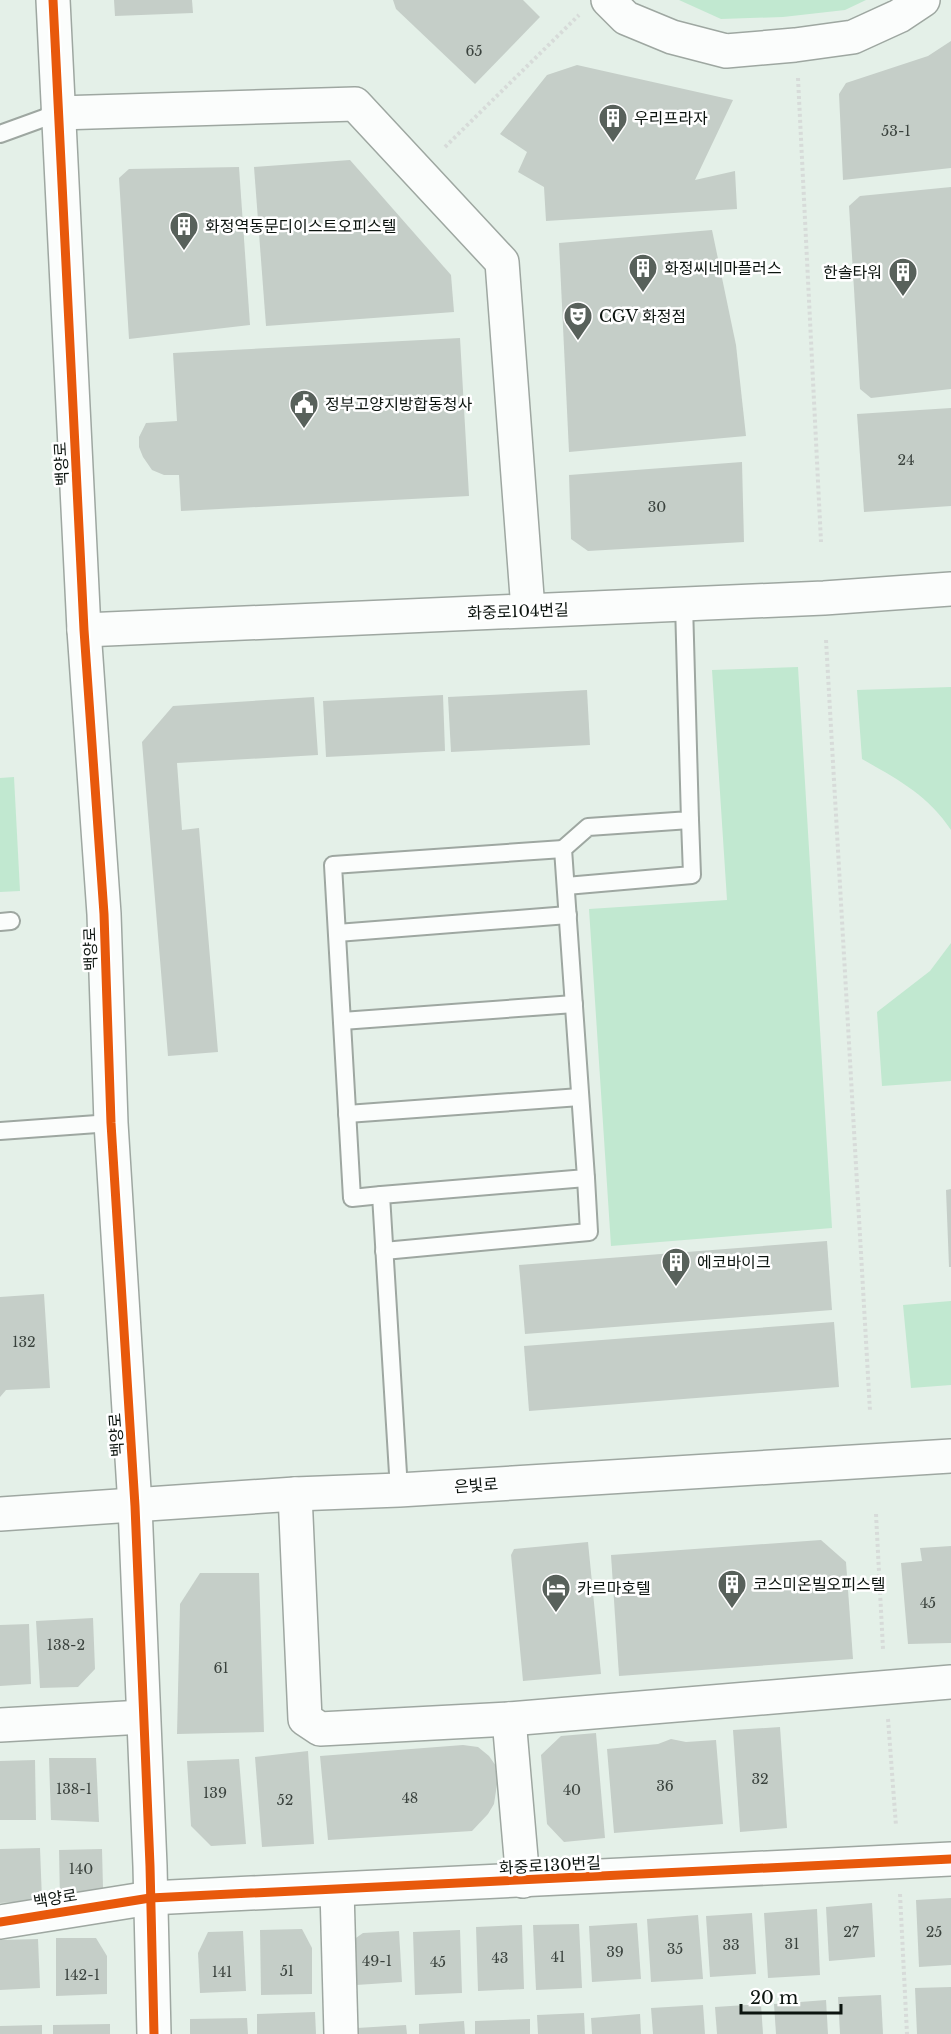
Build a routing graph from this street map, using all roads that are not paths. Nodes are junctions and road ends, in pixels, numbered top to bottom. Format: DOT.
graph roads {
  1 [pos="53,0"];
  2 [pos="923,0"];
  3 [pos="594,7"];
  4 [pos="58,113"];
  5 [pos="0,134"];
  6 [pos="951,589"];
  7 [pos="684,604"];
  8 [pos="528,610"];
  9 [pos="84,630"];
  10 [pos="690,820"];
  11 [pos="563,849"];
  12 [pos="566,886"];
  13 [pos="568,915"];
  14 [pos="337,933"];
  15 [pos="574,1004"];
  16 [pos="342,1021"];
  17 [pos="580,1097"];
  18 [pos="347,1114"];
  19 [pos="111,1123"];
  20 [pos="0,1131"];
  21 [pos="586,1178"];
  22 [pos="381,1195"];
  23 [pos="384,1251"];
  24 [pos="951,1456"];
  25 [pos="399,1490"];
  26 [pos="295,1494"];
  27 [pos="135,1506"];
  28 [pos="0,1514"];
  29 [pos="951,1682"];
  30 [pos="143,1717"];
  31 [pos="509,1719"];
  32 [pos="0,1725"];
  33 [pos="951,1859"];
  34 [pos="523,1881"];
  35 [pos="337,1890"];
  36 [pos="150,1898"];
  37 [pos="0,1922"];
  38 [pos="154,2034"];
  39 [pos="342,2034"];
  1 -- 4 [label="street, 백양로"];
  2 -- 3 [label="street"];
  4 -- 5 [label="lane"];
  4 -- 8 [label="street"];
  4 -- 9 [label="street, 백양로"];
  6 -- 7 [label="street, 화중로104번길"];
  7 -- 8 [label="street, 화중로104번길"];
  7 -- 10 [label="lane"];
  8 -- 9 [label="street, 화중로104번길"];
  9 -- 19 [label="street, 백양로"];
  10 -- 11 [label="lane"];
  10 -- 12 [label="lane"];
  11 -- 12 [label="lane"];
  11 -- 14 [label="lane"];
  12 -- 13 [label="lane"];
  13 -- 14 [label="lane"];
  13 -- 15 [label="lane"];
  14 -- 16 [label="lane"];
  15 -- 16 [label="lane"];
  15 -- 17 [label="lane"];
  16 -- 18 [label="lane"];
  17 -- 18 [label="lane"];
  17 -- 21 [label="lane"];
  18 -- 22 [label="lane"];
  19 -- 20 [label="lane"];
  19 -- 27 [label="street, 백양로"];
  21 -- 22 [label="lane"];
  21 -- 23 [label="lane"];
  22 -- 23 [label="lane"];
  23 -- 25 [label="lane"];
  24 -- 25 [label="street, 은빛로"];
  25 -- 26 [label="street, 은빛로"];
  26 -- 27 [label="street, 은빛로"];
  26 -- 31 [label="street"];
  27 -- 28 [label="street, 은빛로"];
  27 -- 30 [label="street, 백양로"];
  29 -- 31 [label="street"];
  30 -- 32 [label="street"];
  30 -- 36 [label="street, 백양로"];
  31 -- 34 [label="street"];
  33 -- 34 [label="street, 화중로130번길"];
  34 -- 35 [label="street, 화중로130번길"];
  35 -- 36 [label="street, 화중로130번길"];
  35 -- 39 [label="street"];
  36 -- 37 [label="street, 백양로"];
  36 -- 38 [label="street, 백양로"];
}
